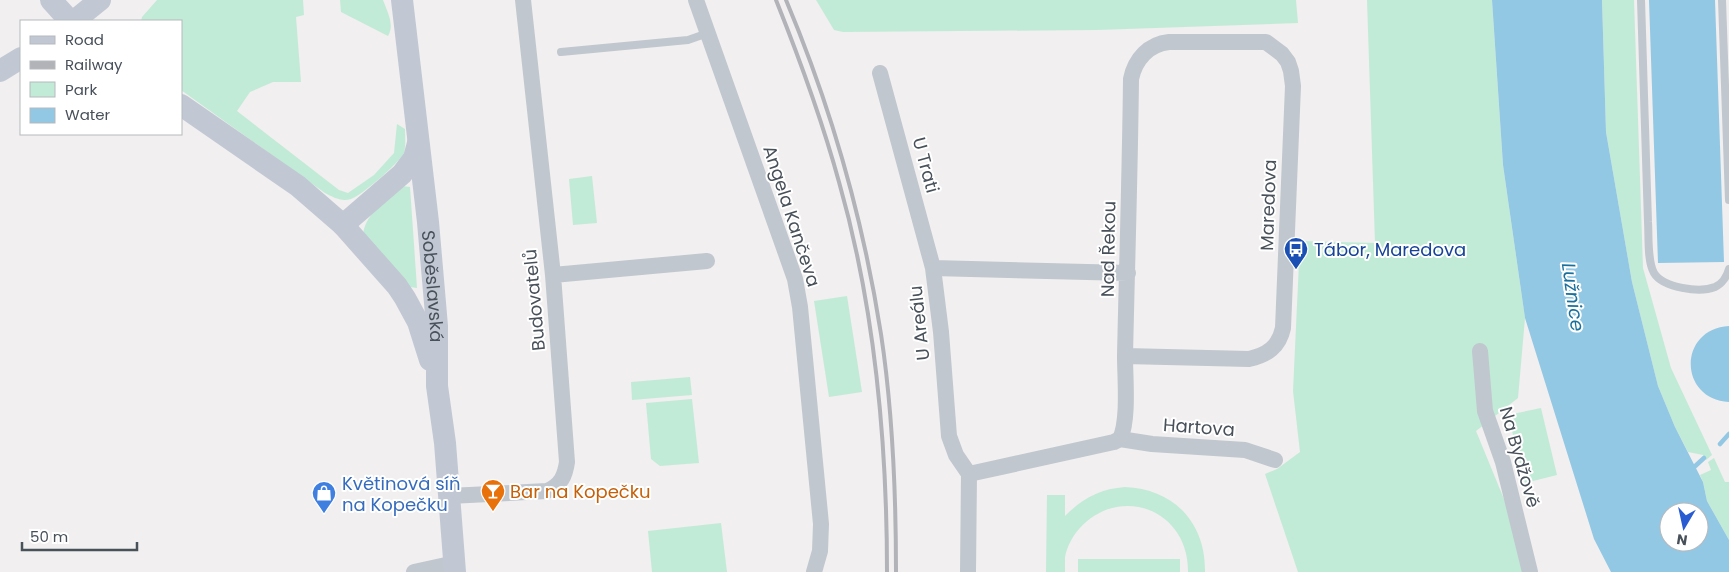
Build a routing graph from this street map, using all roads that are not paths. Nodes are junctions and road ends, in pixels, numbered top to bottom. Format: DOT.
graph roads {
  1 [pos="51,0"];
  2 [pos="402,0"];
  3 [pos="523,0"];
  4 [pos="696,0"];
  5 [pos="1640,0"];
  6 [pos="1722,0"];
  7 [pos="99,3"];
  8 [pos="69,20"];
  9 [pos="75,20"];
  10 [pos="708,32"];
  11 [pos="561,52"];
  12 [pos="1282,54"];
  13 [pos="20,59"];
  14 [pos="0,71"];
  15 [pos="880,73"];
  16 [pos="182,106"];
  17 [pos="418,138"];
  18 [pos="1729,200"];
  19 [pos="343,225"];
  20 [pos="707,261"];
  21 [pos="933,268"];
  22 [pos="1729,272"];
  23 [pos="1128,273"];
  24 [pos="553,275"];
  25 [pos="1480,351"];
  26 [pos="1125,356"];
  27 [pos="437,386"];
  28 [pos="1120,439"];
  29 [pos="1275,460"];
  30 [pos="969,474"];
  31 [pos="449,496"];
  32 [pos="455,567"];
  33 [pos="414,572"];
  34 [pos="814,572"];
  35 [pos="968,572"];
  36 [pos="1530,572"];
  1 -- 8 [label="main road"];
  2 -- 17 [label="main road, Soběslavská"];
  3 -- 24 [label="street, Budovatelů"];
  4 -- 10 [label="street, Angela Kančeva"];
  5 -- 22 [label="lane"];
  6 -- 18 [label="lane"];
  7 -- 9 [label="main road"];
  10 -- 11 [label="lane"];
  10 -- 34 [label="street, Angela Kančeva"];
  12 -- 23 [label="street, Nad Řekou"];
  12 -- 26 [label="street, Maredova"];
  13 -- 14 [label="main road"];
  15 -- 21 [label="street, U Trati"];
  16 -- 19 [label="main road"];
  17 -- 19 [label="main road"];
  17 -- 27 [label="main road, Soběslavská"];
  19 -- 27 [label="main road"];
  20 -- 24 [label="street"];
  21 -- 23 [label="street, U Areálu"];
  21 -- 30 [label="street, U Areálu"];
  23 -- 26 [label="street, Nad Řekou"];
  24 -- 31 [label="street, Budovatelů"];
  25 -- 36 [label="street, Na Bydžově"];
  26 -- 28 [label="street, Nad Řekou"];
  27 -- 31 [label="main road, Soběslavská"];
  28 -- 29 [label="street, Hartova"];
  28 -- 30 [label="street"];
  30 -- 35 [label="street"];
  31 -- 32 [label="main road, Soběslavská"];
  32 -- 33 [label="street"];
}
